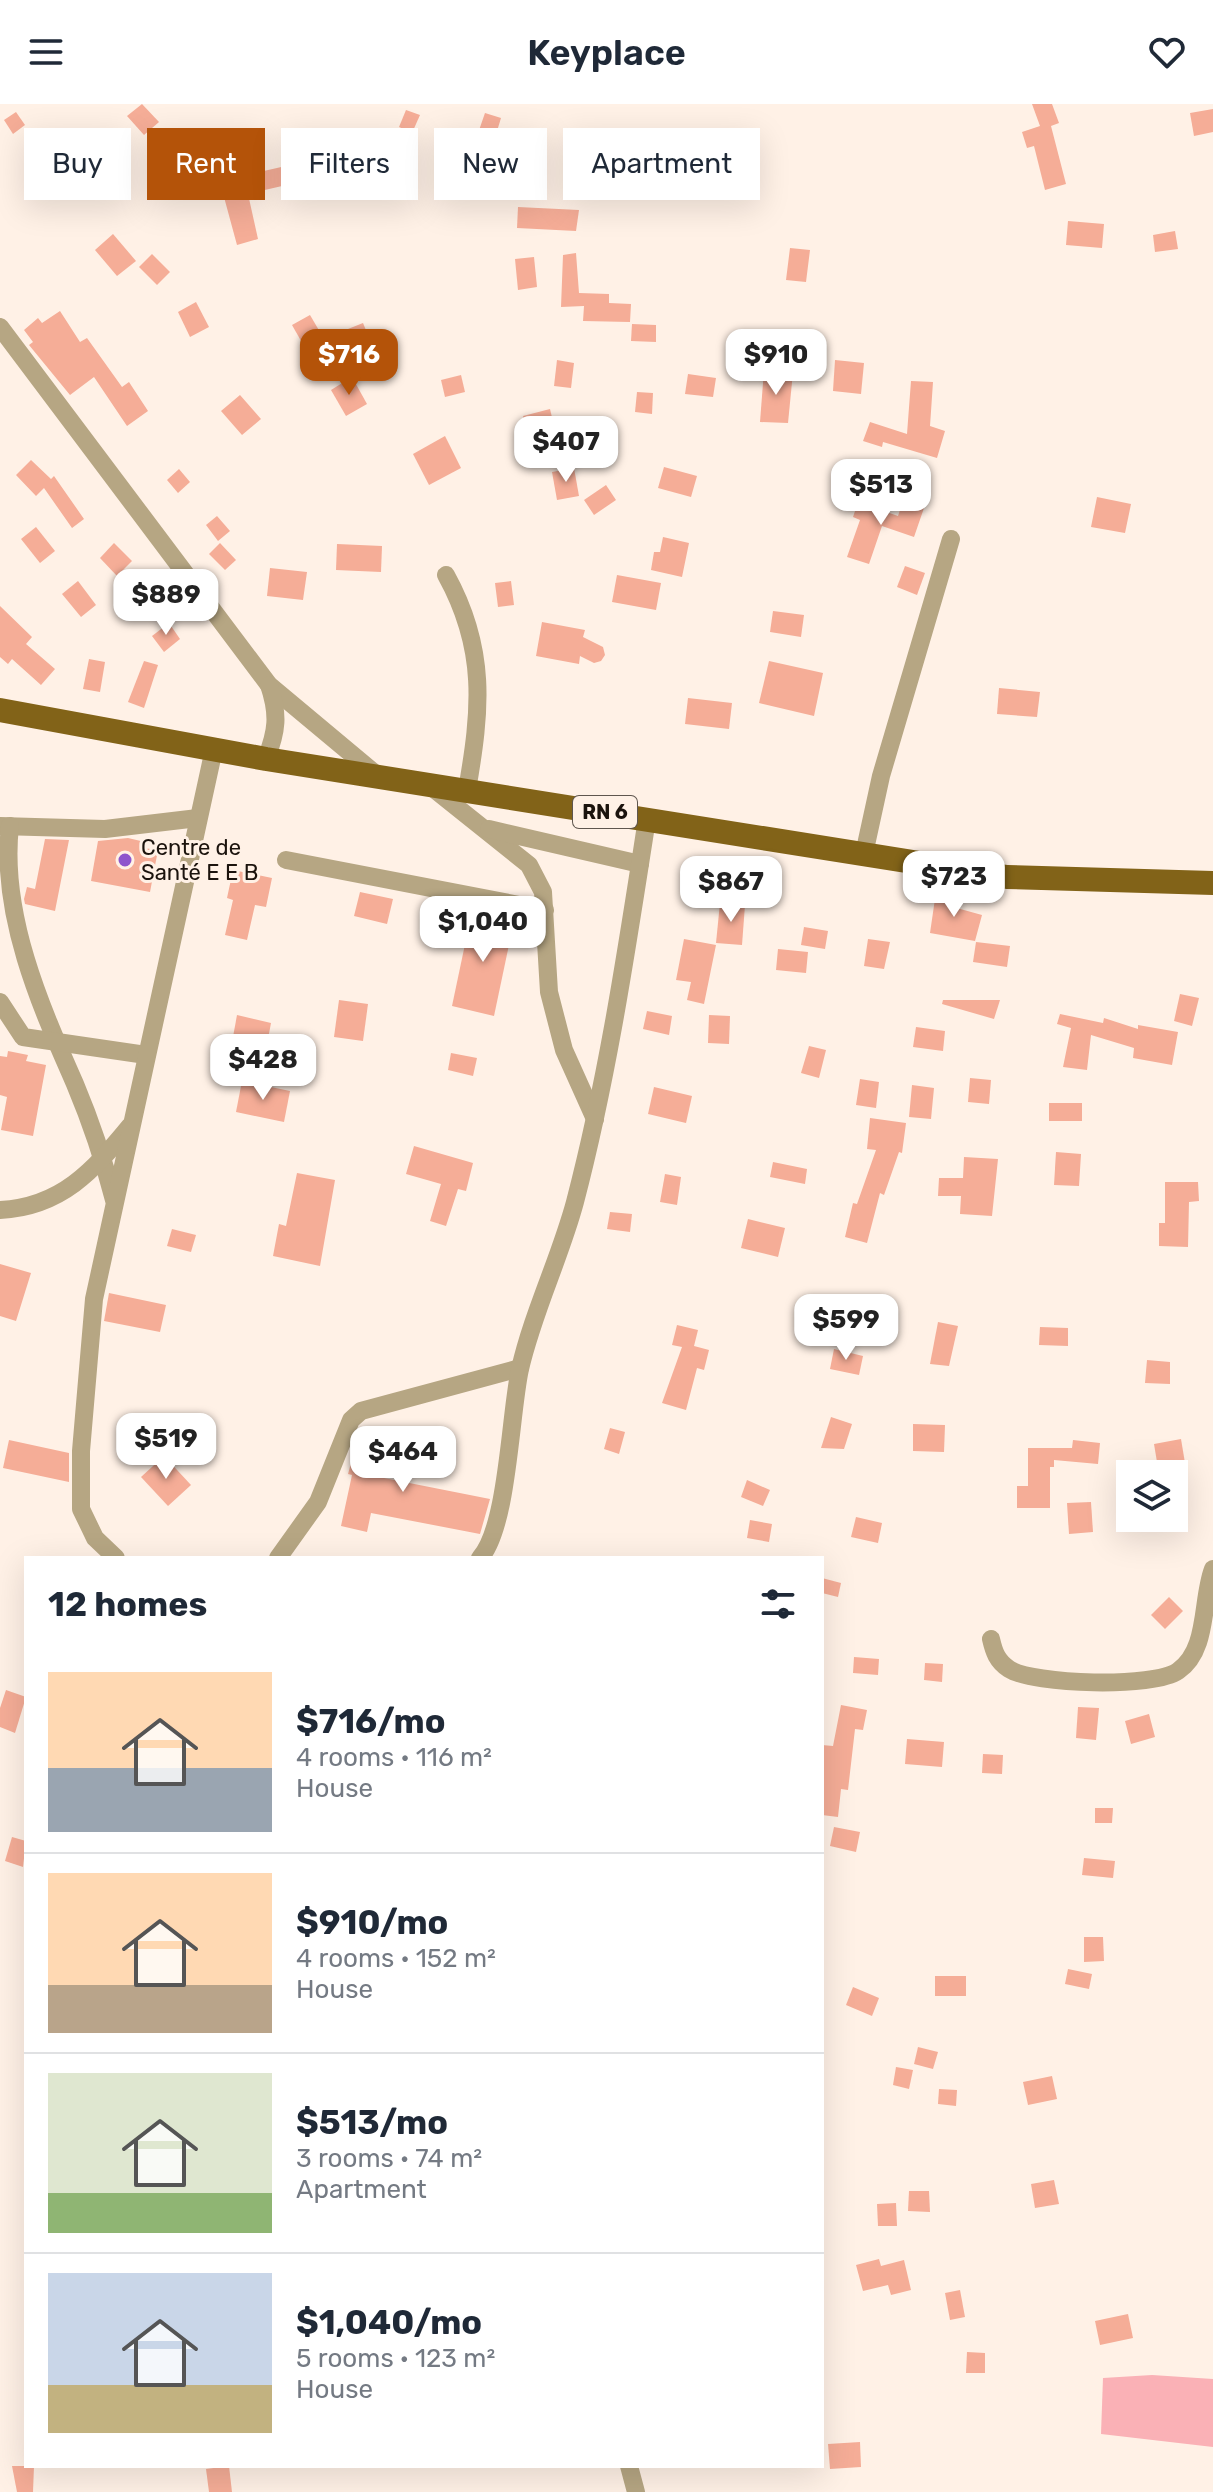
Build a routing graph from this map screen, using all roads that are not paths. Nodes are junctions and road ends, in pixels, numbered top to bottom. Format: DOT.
graph roads {
  1 [pos="0,327"];
  2 [pos="951,539"];
  3 [pos="446,575"];
  4 [pos="269,685"];
  5 [pos="0,710"];
  6 [pos="214,749"];
  7 [pos="266,759"];
  8 [pos="378,776"];
  9 [pos="426,784"];
  10 [pos="467,790"];
  11 [pos="198,818"];
  12 [pos="647,819"];
  13 [pos="5,826"];
  14 [pos="486,828"];
  15 [pos="864,854"];
  16 [pos="286,860"];
  17 [pos="640,864"];
  18 [pos="1213,883"];
  19 [pos="545,910"];
  20 [pos="0,1002"];
  21 [pos="56,1044"];
  22 [pos="146,1055"];
  23 [pos="595,1119"];
  24 [pos="132,1123"];
  25 [pos="103,1158"];
  26 [pos="115,1203"];
  27 [pos="0,1210"];
  28 [pos="520,1368"];
  29 [pos="114,1556"];
  30 [pos="279,1556"];
  31 [pos="481,1556"];
  32 [pos="1213,1569"];
  33 [pos="991,1639"];
  34 [pos="630,2468"];
  35 [pos="636,2492"];
  1 -- 4 [label="street"];
  2 -- 15 [label="street"];
  3 -- 10 [label="street"];
  4 -- 7 [label="street"];
  4 -- 8 [label="street"];
  5 -- 6 [label="main road, RN 6"];
  6 -- 7 [label="main road, RN 6"];
  6 -- 11 [label="street"];
  7 -- 8 [label="main road, RN 6"];
  8 -- 9 [label="main road, RN 6"];
  9 -- 10 [label="main road, RN 6"];
  9 -- 14 [label="street"];
  10 -- 12 [label="main road, RN 6"];
  11 -- 13 [label="street"];
  11 -- 22 [label="street"];
  12 -- 15 [label="main road, RN 6"];
  12 -- 17 [label="street"];
  13 -- 21 [label="street"];
  14 -- 17 [label="street"];
  14 -- 19 [label="street"];
  15 -- 18 [label="main road, RN 6"];
  16 -- 19 [label="street"];
  17 -- 23 [label="street"];
  19 -- 23 [label="street"];
  20 -- 21 [label="street"];
  21 -- 22 [label="street"];
  21 -- 25 [label="street"];
  22 -- 24 [label="street"];
  23 -- 28 [label="street"];
  24 -- 25 [label="street"];
  24 -- 26 [label="street"];
  25 -- 26 [label="street"];
  25 -- 27 [label="street"];
  26 -- 29 [label="street"];
  28 -- 30 [label="street"];
  28 -- 31 [label="street"];
  32 -- 33 [label="street"];
  34 -- 35 [label="street"];
}
